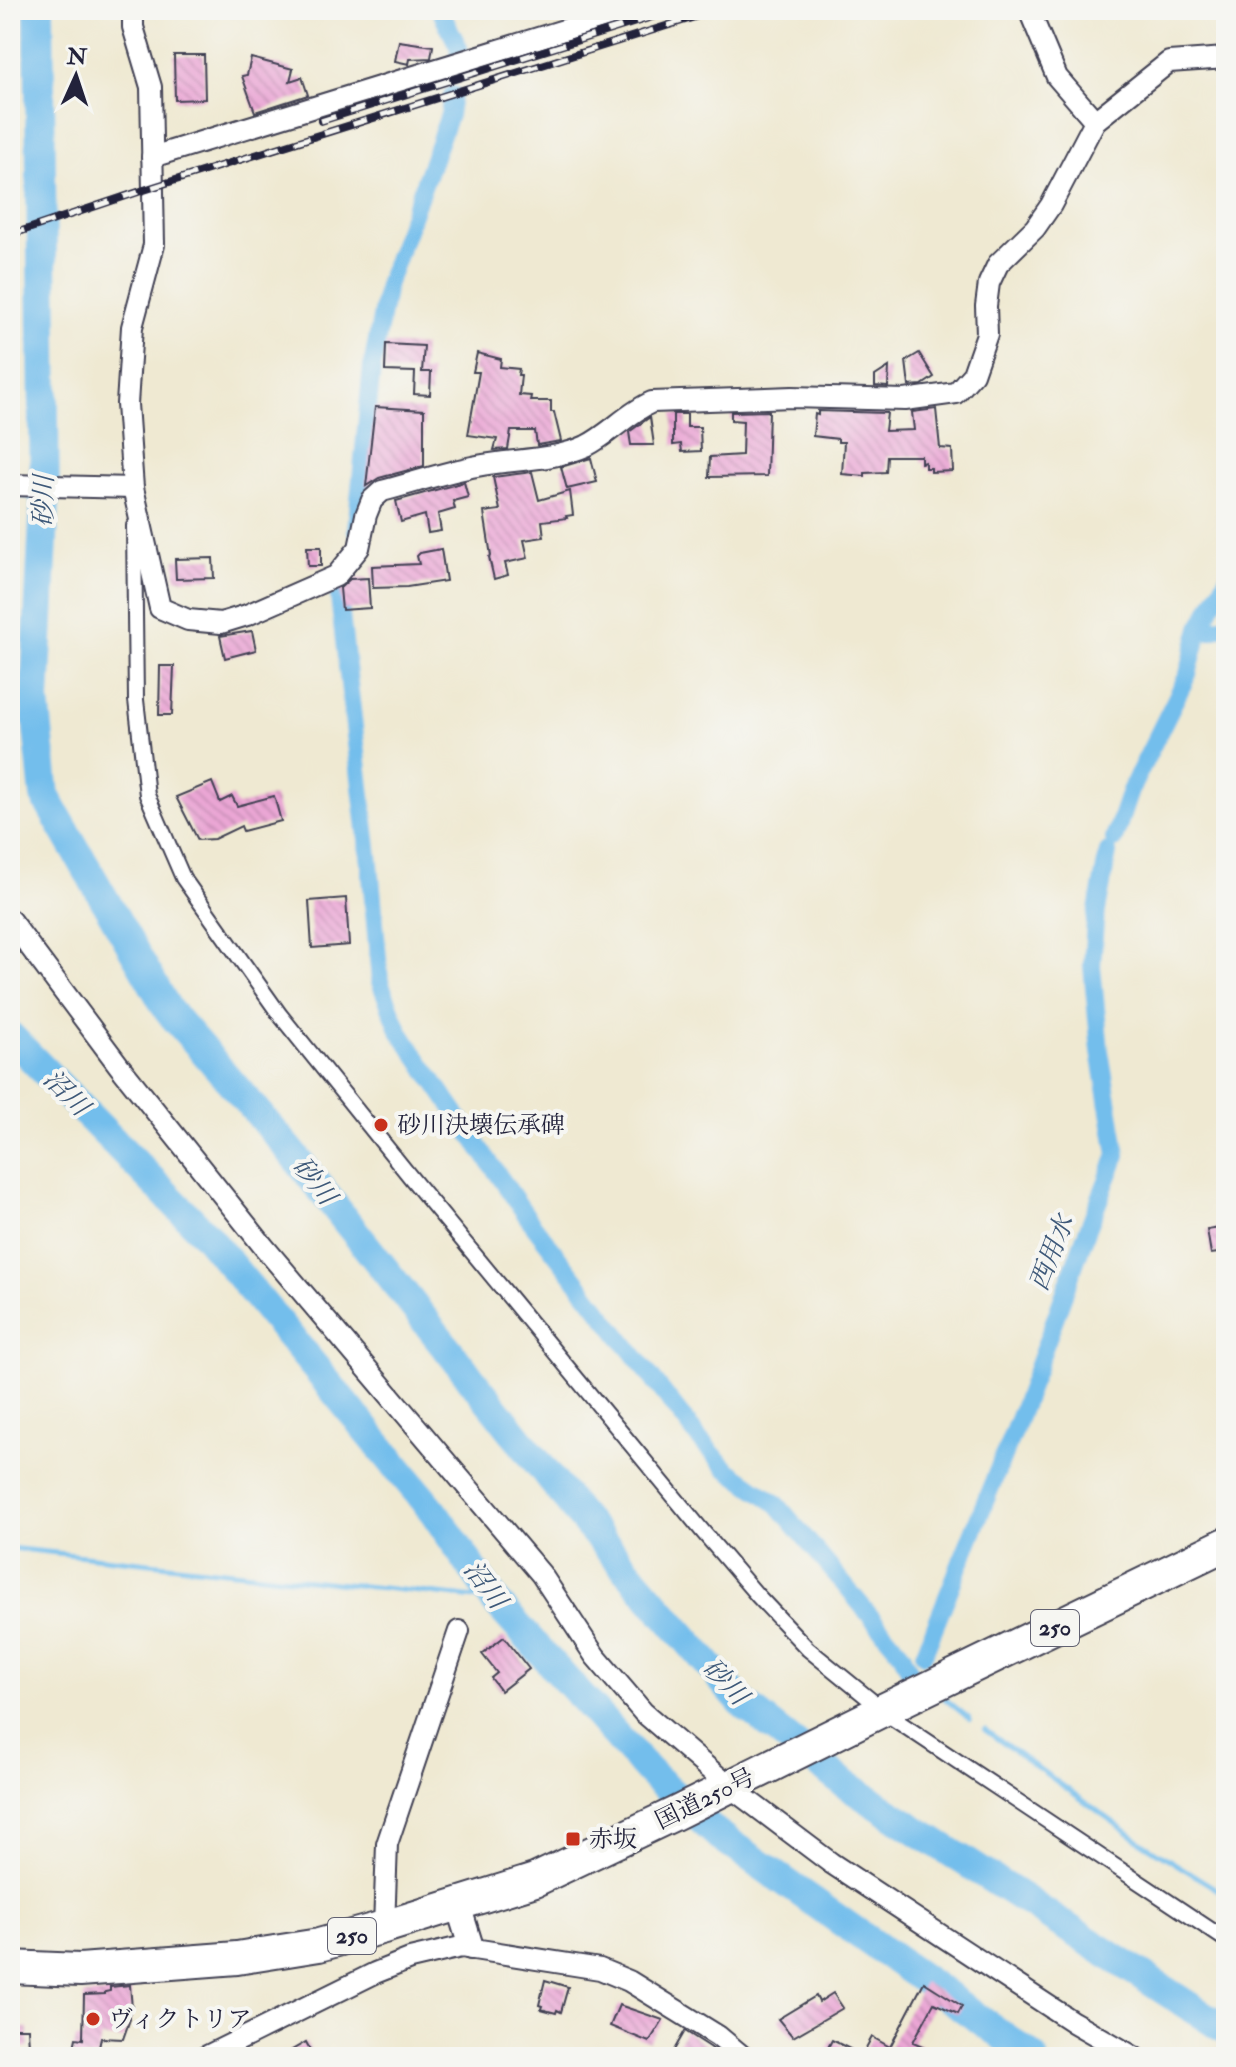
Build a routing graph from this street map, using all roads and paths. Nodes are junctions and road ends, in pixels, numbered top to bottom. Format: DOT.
graph roads {
  1 [pos="133,10"];
  2 [pos="629,10"];
  3 [pos="1029,10"];
  4 [pos="1226,58"];
  5 [pos="1095,121"];
  6 [pos="152,157"];
  7 [pos="10,485"];
  8 [pos="133,488"];
  9 [pos="10,920"];
  10 [pos="1226,1544"];
  11 [pos="459,1631"];
  12 [pos="883,1710"];
  13 [pos="726,1789"];
  14 [pos="458,1905"];
  15 [pos="384,1927"];
  16 [pos="1226,1940"];
  17 [pos="471,1947"];
  18 [pos="10,1967"];
  19 [pos="205,2057"];
  20 [pos="743,2057"];
  21 [pos="1134,2057"];
  1 -- 6 [label="street"];
  2 -- 6 [label="street"];
  3 -- 5 [label="street"];
  4 -- 5 [label="street"];
  5 -- 8 [label="street"];
  6 -- 8 [label="street"];
  7 -- 8 [label="street"];
  8 -- 12 [label="street"];
  9 -- 13 [label="street"];
  10 -- 12 [label="highway, 国道250号 / 250"];
  11 -- 15 [label="street"];
  12 -- 13 [label="highway, 国道250号 / 250"];
  12 -- 16 [label="street"];
  13 -- 14 [label="highway, 国道250号 / 250"];
  13 -- 21 [label="street"];
  14 -- 15 [label="highway, 国道250号 / 250"];
  14 -- 17 [label="street"];
  15 -- 18 [label="highway, 国道250号 / 250"];
  17 -- 19 [label="street"];
  17 -- 20 [label="street"];
}
